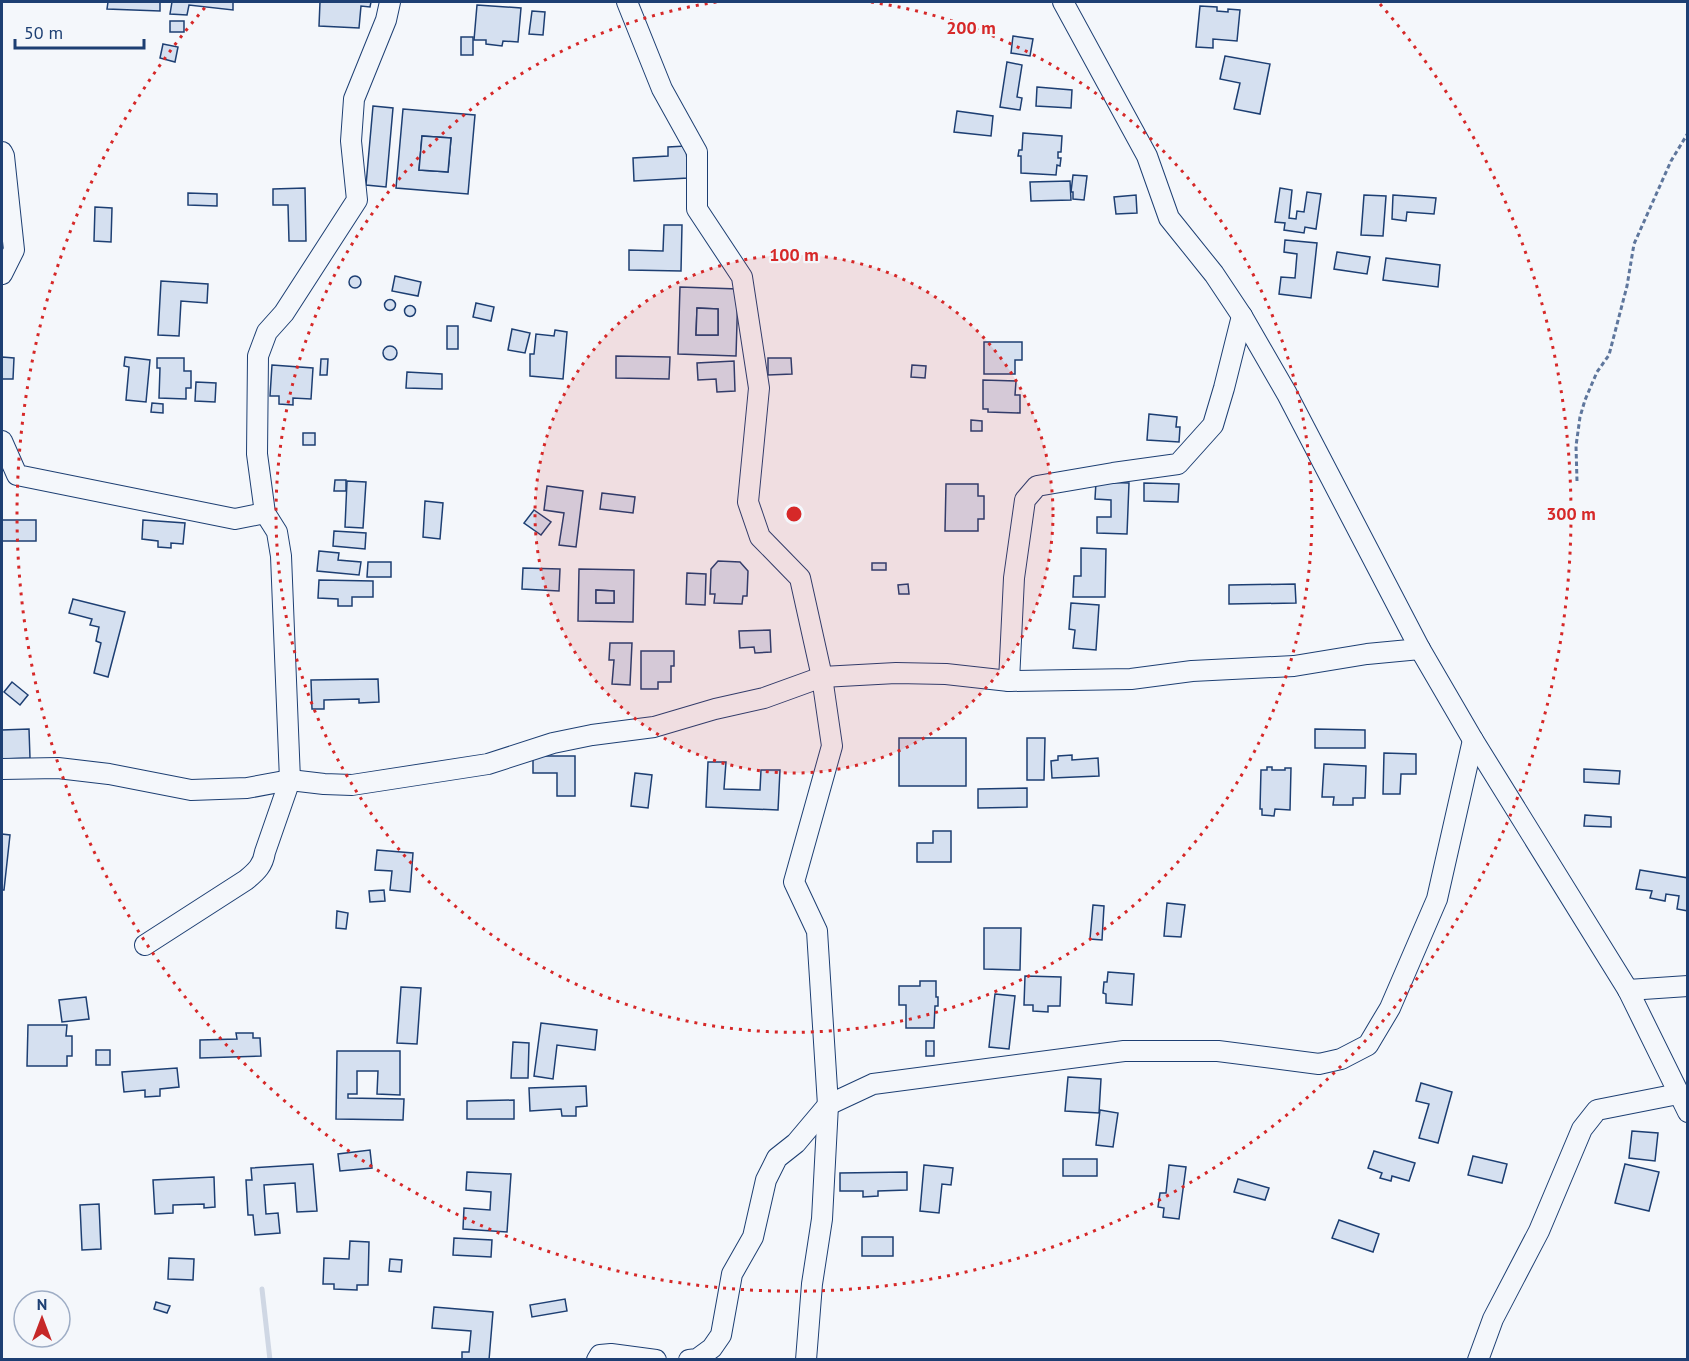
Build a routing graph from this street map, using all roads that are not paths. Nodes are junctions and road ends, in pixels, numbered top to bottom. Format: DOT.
graph roads {
  1 [pos="390,2"];
  2 [pos="627,2"];
  3 [pos="1063,2"];
  4 [pos="2,152"];
  5 [pos="2,274"];
  6 [pos="1242,316"];
  7 [pos="2,441"];
  8 [pos="9,472"];
  9 [pos="265,513"];
  10 [pos="1420,649"];
  11 [pos="822,677"];
  12 [pos="1009,681"];
  13 [pos="1473,740"];
  14 [pos="2,769"];
  15 [pos="290,780"];
  16 [pos="145,945"];
  17 [pos="1688,986"];
  18 [pos="1628,990"];
  19 [pos="1678,1094"];
  20 [pos="828,1105"];
  21 [pos="1688,1112"];
  22 [pos="597,1359"];
  23 [pos="656,1359"];
  24 [pos="689,1359"];
  25 [pos="806,1359"];
  26 [pos="1478,1359"];
  1 -- 9 [label="street"];
  2 -- 11 [label="street"];
  3 -- 6 [label="street"];
  4 -- 5 [label="street"];
  6 -- 10 [label="street"];
  6 -- 12 [label="street"];
  7 -- 8 [label="street"];
  8 -- 9 [label="street"];
  9 -- 15 [label="street"];
  10 -- 12 [label="street"];
  10 -- 13 [label="street"];
  11 -- 12 [label="street"];
  11 -- 15 [label="street"];
  11 -- 20 [label="street"];
  13 -- 18 [label="street"];
  13 -- 20 [label="street"];
  14 -- 15 [label="street"];
  15 -- 16 [label="street"];
  17 -- 18 [label="street"];
  18 -- 19 [label="street"];
  19 -- 21 [label="street"];
  19 -- 26 [label="street"];
  20 -- 24 [label="street"];
  20 -- 25 [label="street"];
  22 -- 23 [label="street"];
}
